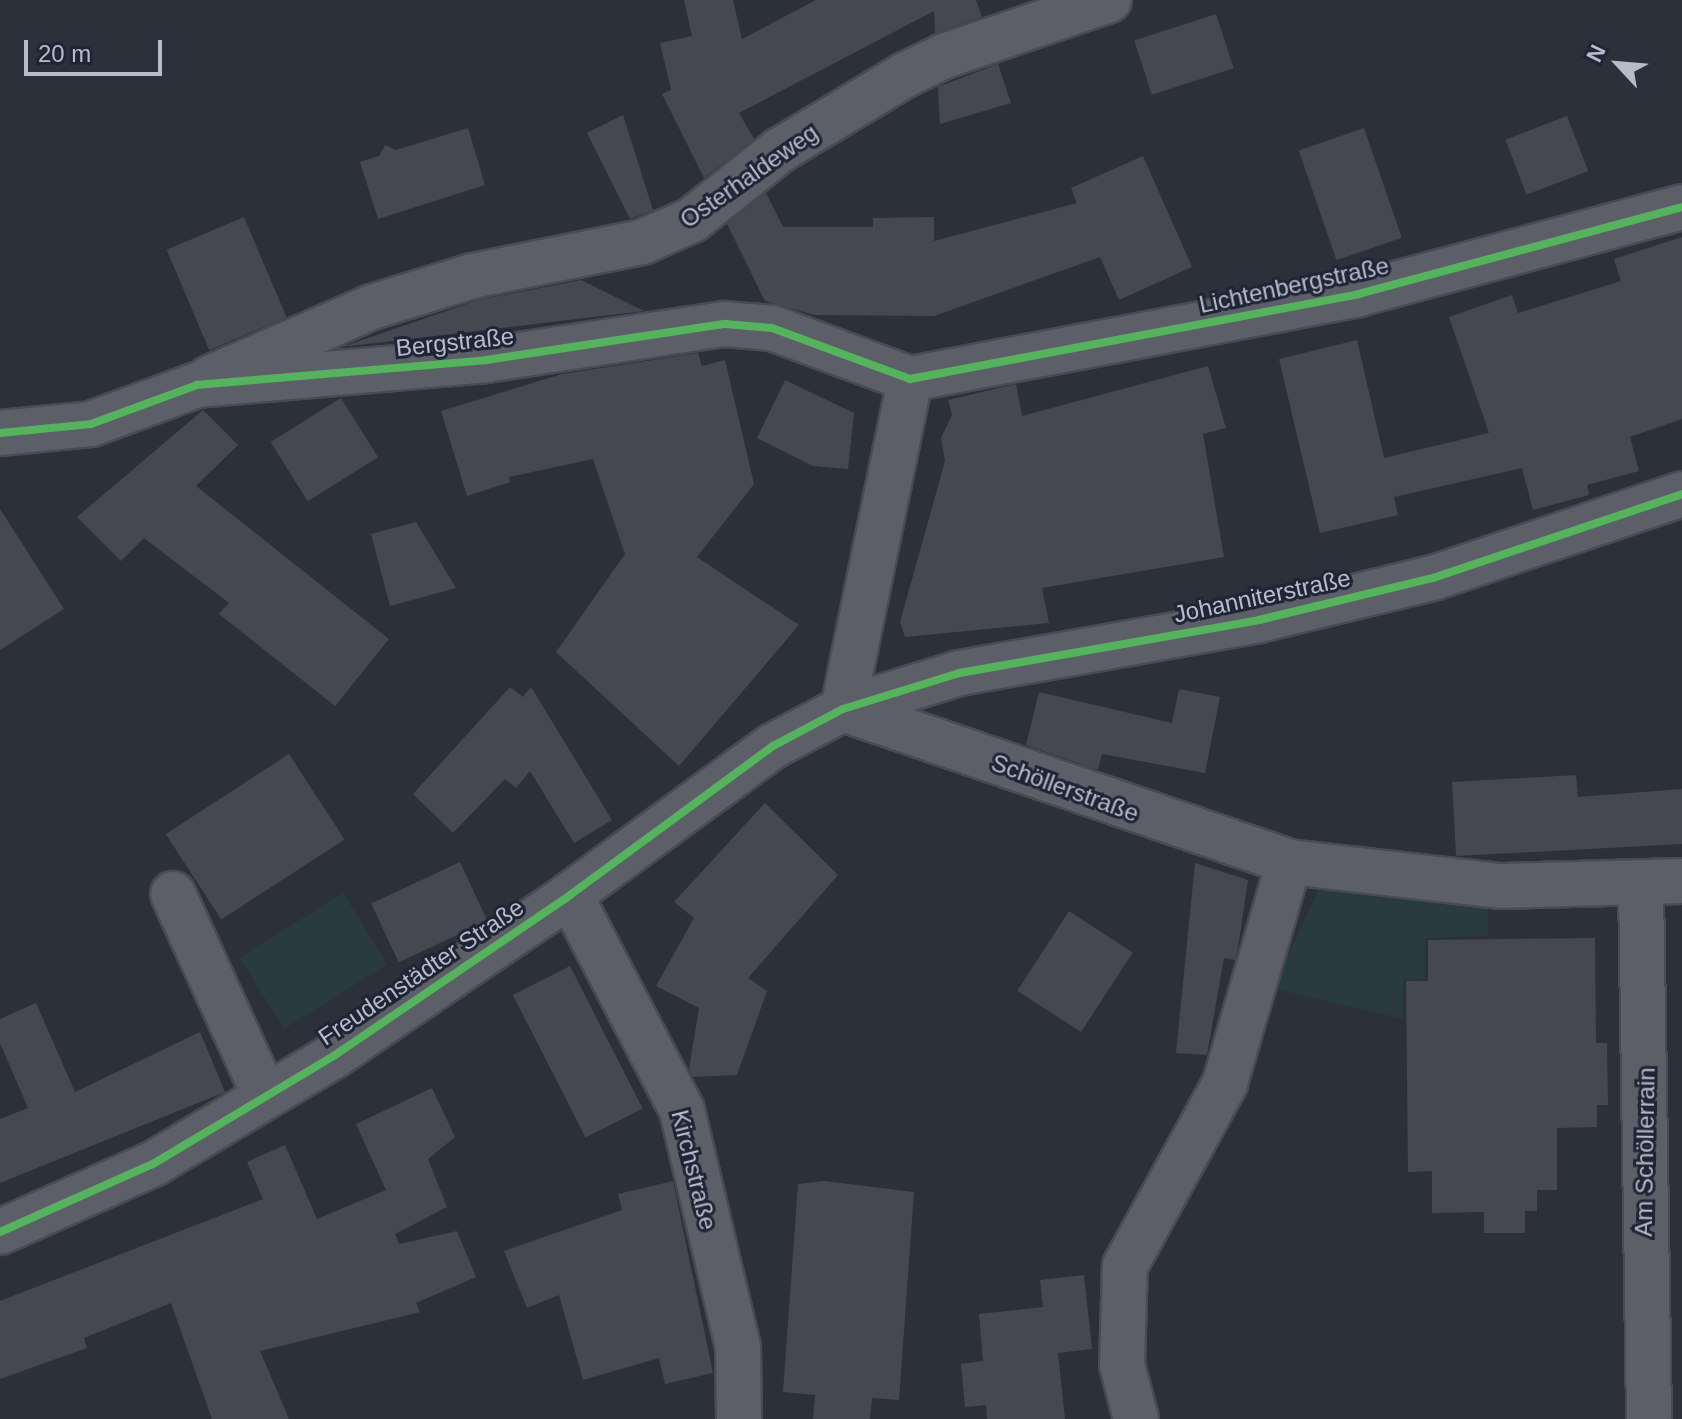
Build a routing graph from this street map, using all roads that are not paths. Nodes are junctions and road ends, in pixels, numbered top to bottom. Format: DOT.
graph roads {
  1 [pos="1109,0"];
  2 [pos="1682,207"];
  3 [pos="910,379"];
  4 [pos="197,385"];
  5 [pos="0,433"];
  6 [pos="1682,494"];
  7 [pos="843,709"];
  8 [pos="1289,862"];
  9 [pos="1661,883"];
  10 [pos="173,894"];
  11 [pos="570,895"];
  12 [pos="265,1096"];
  13 [pos="0,1232"];
  14 [pos="739,1419"];
  15 [pos="1136,1419"];
  16 [pos="1649,1419"];
  1 -- 4 [label="street, Osterhaldeweg"];
  2 -- 3 [label="street, Lichtenbergstraße"];
  3 -- 4 [label="street, Bergstraße"];
  3 -- 7 [label="street"];
  4 -- 5 [label="street, Bergstraße"];
  6 -- 7 [label="street, Johanniterstraße"];
  7 -- 8 [label="street, Schöllerstraße"];
  7 -- 11 [label="street, Freudenstädter Straße"];
  8 -- 9 [label="street, Schöllerstraße"];
  8 -- 15 [label="street"];
  9 -- 16 [label="street, Am Schöllerrain"];
  10 -- 12 [label="street"];
  11 -- 12 [label="street, Freudenstädter Straße"];
  11 -- 14 [label="street, Kirchstraße"];
  12 -- 13 [label="street, Freudenstädter Straße"];
}
